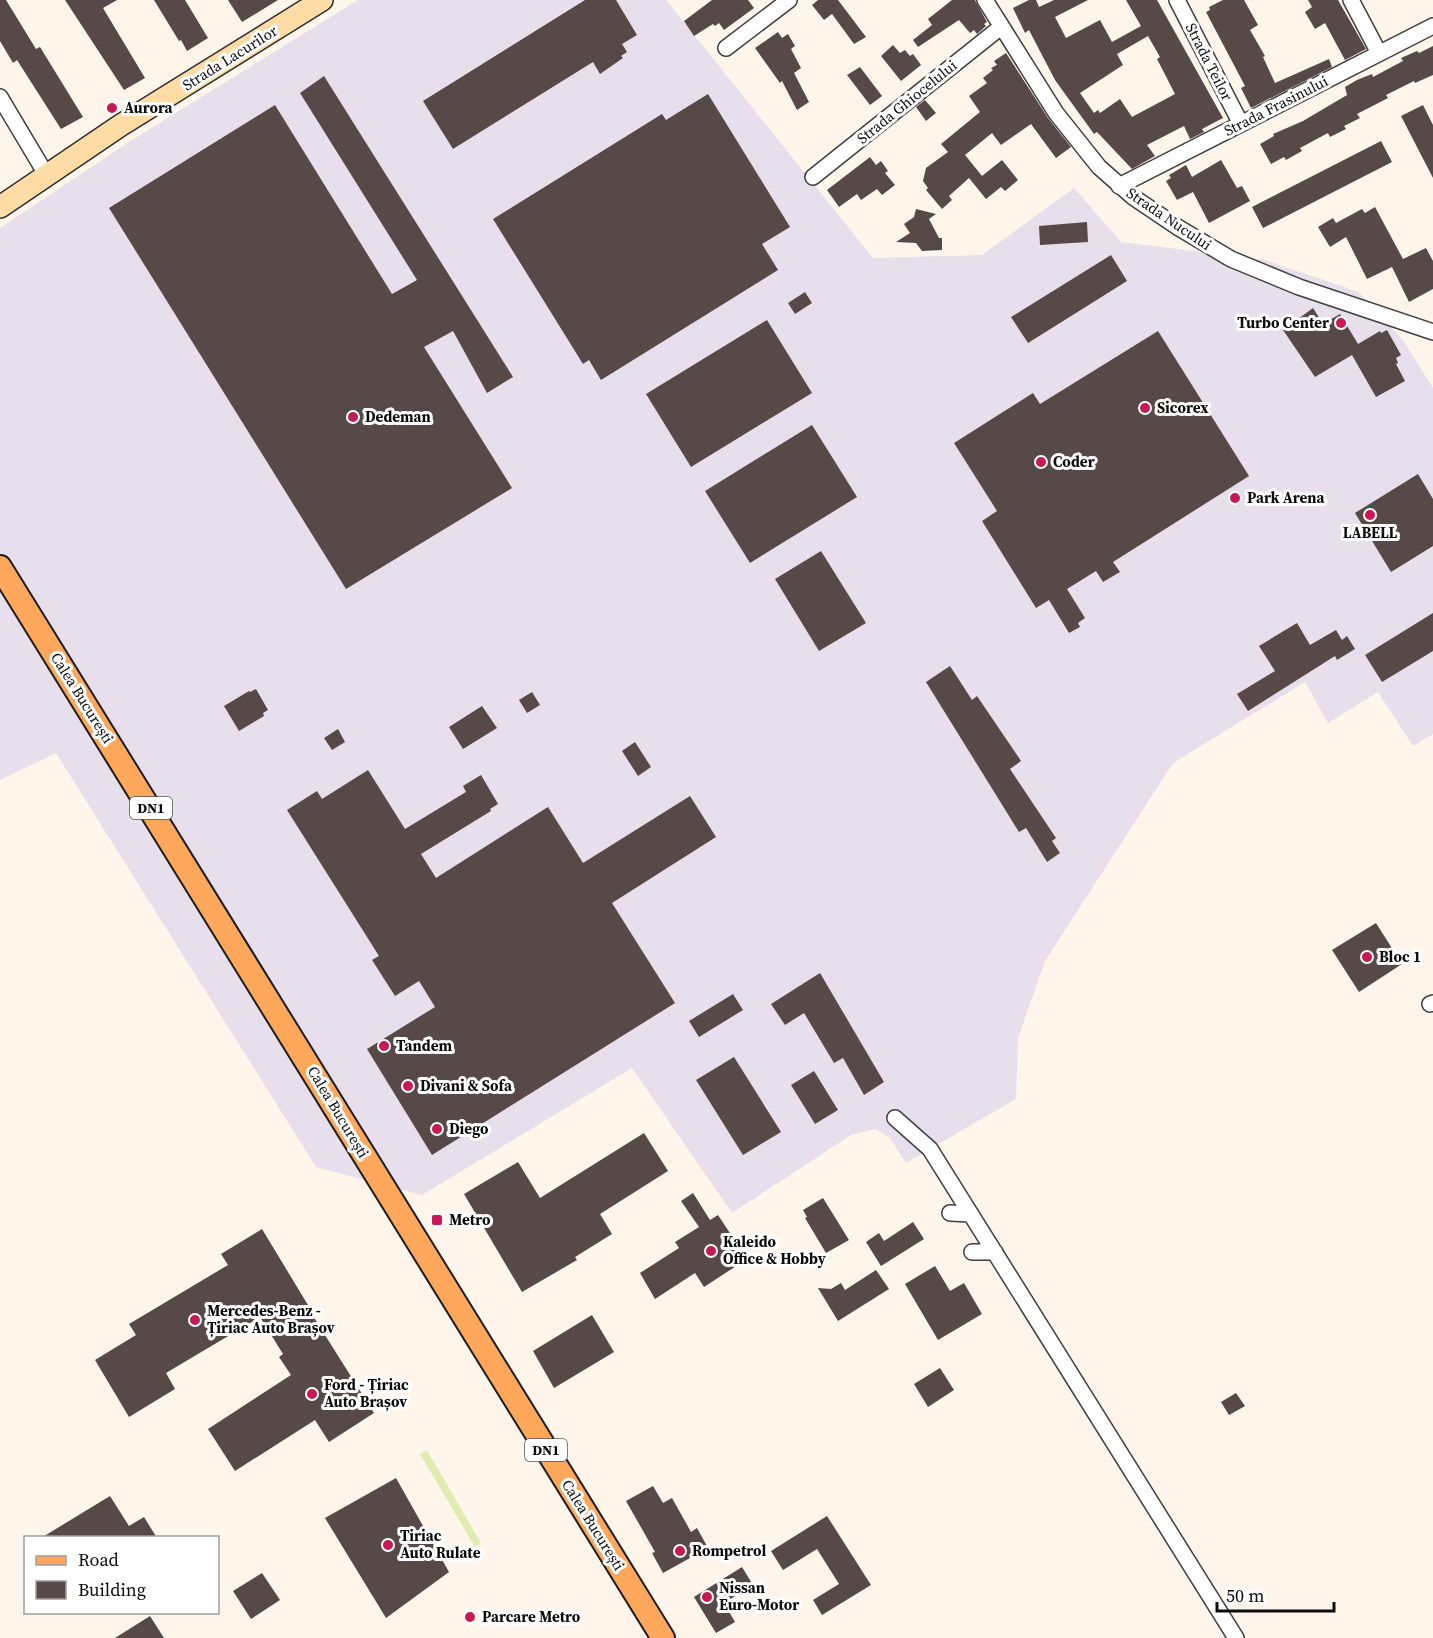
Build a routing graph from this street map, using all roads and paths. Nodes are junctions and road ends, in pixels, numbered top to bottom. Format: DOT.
graph roads {
  1 [pos="322,0"];
  2 [pos="789,0"];
  3 [pos="985,0"];
  4 [pos="1177,0"];
  5 [pos="1351,0"];
  6 [pos="1433,26"];
  7 [pos="1001,27"];
  8 [pos="726,48"];
  9 [pos="1379,53"];
  10 [pos="0,97"];
  11 [pos="1241,124"];
  12 [pos="47,176"];
  13 [pos="813,177"];
  14 [pos="1119,186"];
  15 [pos="0,207"];
  16 [pos="1433,332"];
  17 [pos="0,559"];
  18 [pos="0,567"];
  19 [pos="13,585"];
  20 [pos="895,1118"];
  21 [pos="950,1213"];
  22 [pos="971,1214"];
  23 [pos="972,1252"];
  24 [pos="995,1252"];
  25 [pos="663,1638"];
  26 [pos="1236,1638"];
  1 -- 12 [label="street, Strada Lacurilor"];
  2 -- 8 [label="street"];
  3 -- 7 [label="street, Strada Nucului"];
  4 -- 11 [label="street, Strada Teilor"];
  5 -- 9 [label="street"];
  6 -- 9 [label="street, Strada Frasinului"];
  7 -- 13 [label="street, Strada Ghiocelului"];
  7 -- 14 [label="street, Strada Nucului"];
  9 -- 11 [label="street, Strada Frasinului"];
  10 -- 12 [label="street"];
  11 -- 14 [label="street, Strada Frasinului"];
  12 -- 15 [label="street, Strada Lacurilor"];
  14 -- 16 [label="street, Strada Nucului"];
  17 -- 19 [label="main road, Calea București / DN1"];
  18 -- 19 [label="main road, Calea București / DN1"];
  19 -- 25 [label="main road, Calea București / DN1"];
  20 -- 22 [label="street"];
  21 -- 22 [label="street"];
  22 -- 24 [label="street"];
  23 -- 24 [label="street"];
  24 -- 26 [label="street"];
}
